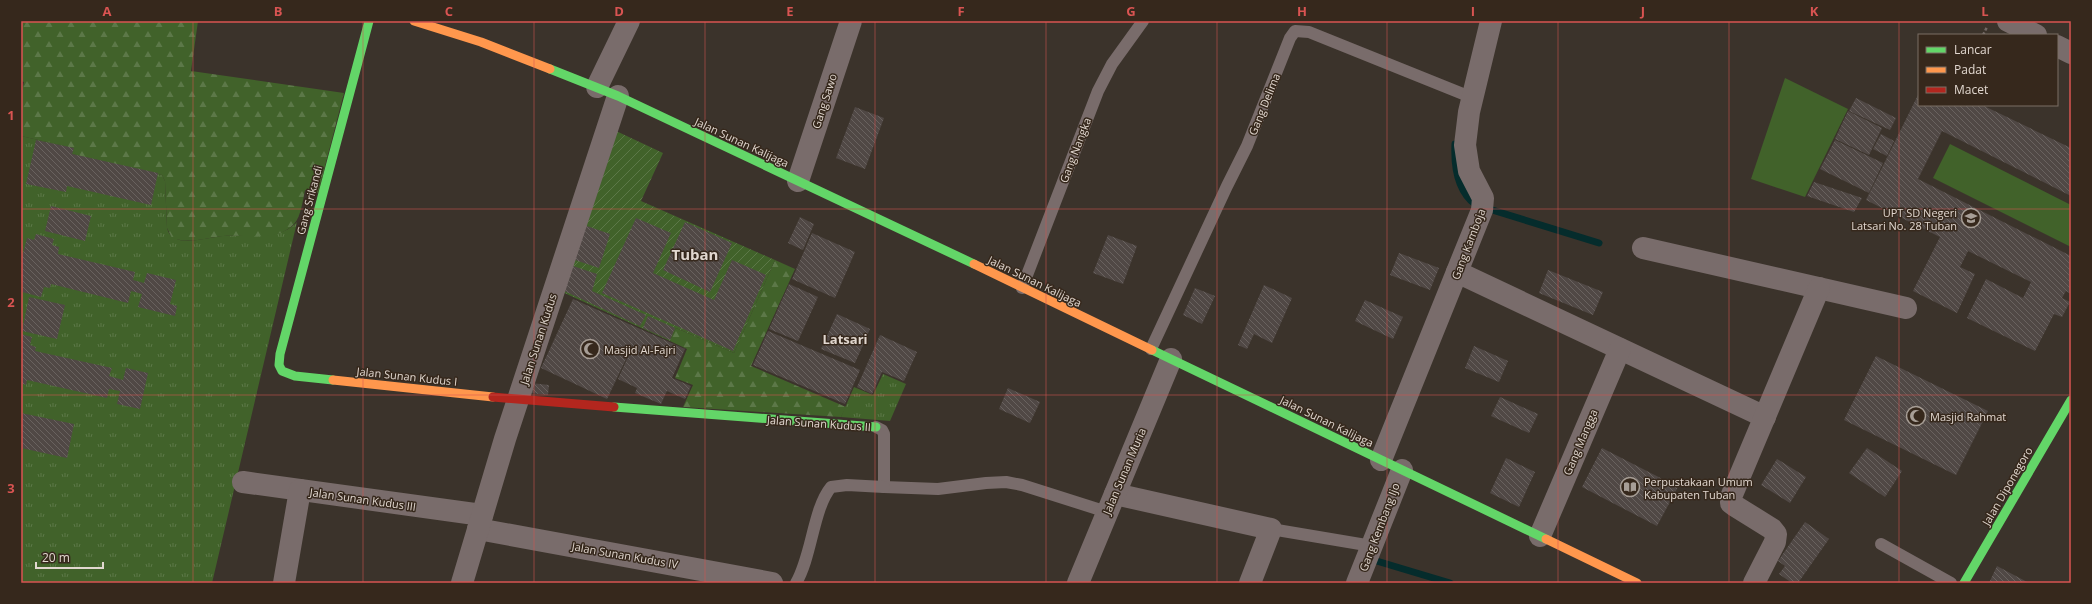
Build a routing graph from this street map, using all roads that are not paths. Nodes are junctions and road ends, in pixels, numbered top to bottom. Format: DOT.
graph roads {
  1 [pos="369,21"];
  2 [pos="414,21"];
  3 [pos="630,21"];
  4 [pos="851,21"];
  5 [pos="1143,21"];
  6 [pos="1491,21"];
  7 [pos="2008,21"];
  8 [pos="2034,34"];
  9 [pos="2058,46"];
  10 [pos="2071,53"];
  11 [pos="597,87"];
  12 [pos="618,96"];
  13 [pos="1473,98"];
  14 [pos="798,181"];
  15 [pos="1643,248"];
  16 [pos="1457,272"];
  17 [pos="1022,288"];
  18 [pos="1820,288"];
  19 [pos="1906,308"];
  20 [pos="1620,349"];
  21 [pos="1151,350"];
  22 [pos="1171,359"];
  23 [pos="295,376"];
  24 [pos="518,400"];
  25 [pos="2071,400"];
  26 [pos="1765,417"];
  27 [pos="876,427"];
  28 [pos="1381,460"];
  29 [pos="1402,470"];
  30 [pos="243,482"];
  31 [pos="884,487"];
  32 [pos="300,490"];
  33 [pos="1111,503"];
  34 [pos="480,522"];
  35 [pos="1271,529"];
  36 [pos="1540,536"];
  37 [pos="1881,544"];
  38 [pos="1366,562"];
  39 [pos="284,583"];
  40 [pos="462,583"];
  41 [pos="772,583"];
  42 [pos="796,583"];
  43 [pos="1078,583"];
  44 [pos="1250,583"];
  45 [pos="1637,583"];
  46 [pos="1754,583"];
  47 [pos="1951,583"];
  48 [pos="1964,583"];
  1 -- 23 [label="main road, Gang Srikandi"];
  2 -- 11 [label="main road, Jalan Sunan Kalijaga"];
  3 -- 11 [label="street"];
  4 -- 14 [label="street, Gang Sawo"];
  5 -- 17 [label="lane, Gang Nangka"];
  6 -- 13 [label="street, Gang Kamboja"];
  7 -- 8 [label="street"];
  9 -- 10 [label="street"];
  11 -- 12 [label="main road, Jalan Sunan Kalijaga"];
  12 -- 14 [label="main road, Jalan Sunan Kalijaga"];
  12 -- 24 [label="street, Jalan Sunan Kudus"];
  13 -- 16 [label="street, Gang Kamboja"];
  13 -- 21 [label="lane, Gang Delima"];
  14 -- 17 [label="main road, Jalan Sunan Kalijaga"];
  15 -- 18 [label="street"];
  16 -- 20 [label="street"];
  16 -- 28 [label="street, Gang Kamboja"];
  17 -- 21 [label="main road, Jalan Sunan Kalijaga"];
  18 -- 19 [label="street"];
  18 -- 26 [label="street"];
  20 -- 26 [label="street"];
  20 -- 36 [label="street, Gang Mangga"];
  21 -- 22 [label="main road, Jalan Sunan Kalijaga"];
  22 -- 28 [label="main road, Jalan Sunan Kalijaga"];
  22 -- 33 [label="street, Jalan Sunan Muria"];
  23 -- 24 [label="main road, Jalan Sunan Kudus I"];
  24 -- 27 [label="main road, Jalan Sunan Kudus II"];
  24 -- 34 [label="street, Jalan Sunan Kudus"];
  25 -- 48 [label="main road, Jalan Diponegoro"];
  26 -- 46 [label="street"];
  27 -- 31 [label="lane, Jalan Sunan Kudus II"];
  28 -- 29 [label="main road, Jalan Sunan Kalijaga"];
  29 -- 36 [label="main road, Jalan Sunan Kalijaga"];
  29 -- 38 [label="street, Gang Kembang Ijo"];
  30 -- 32 [label="street, Jalan Sunan Kudus III"];
  31 -- 33 [label="lane"];
  31 -- 42 [label="lane"];
  32 -- 34 [label="street, Jalan Sunan Kudus III"];
  32 -- 39 [label="street"];
  33 -- 35 [label="street"];
  33 -- 43 [label="street, Jalan Sunan Muria"];
  34 -- 40 [label="street, Jalan Sunan Kudus"];
  34 -- 41 [label="street, Jalan Sunan Kudus IV"];
  35 -- 38 [label="lane"];
  35 -- 44 [label="street"];
  36 -- 45 [label="main road, Jalan Sunan Kalijaga"];
  37 -- 47 [label="lane"];
}
